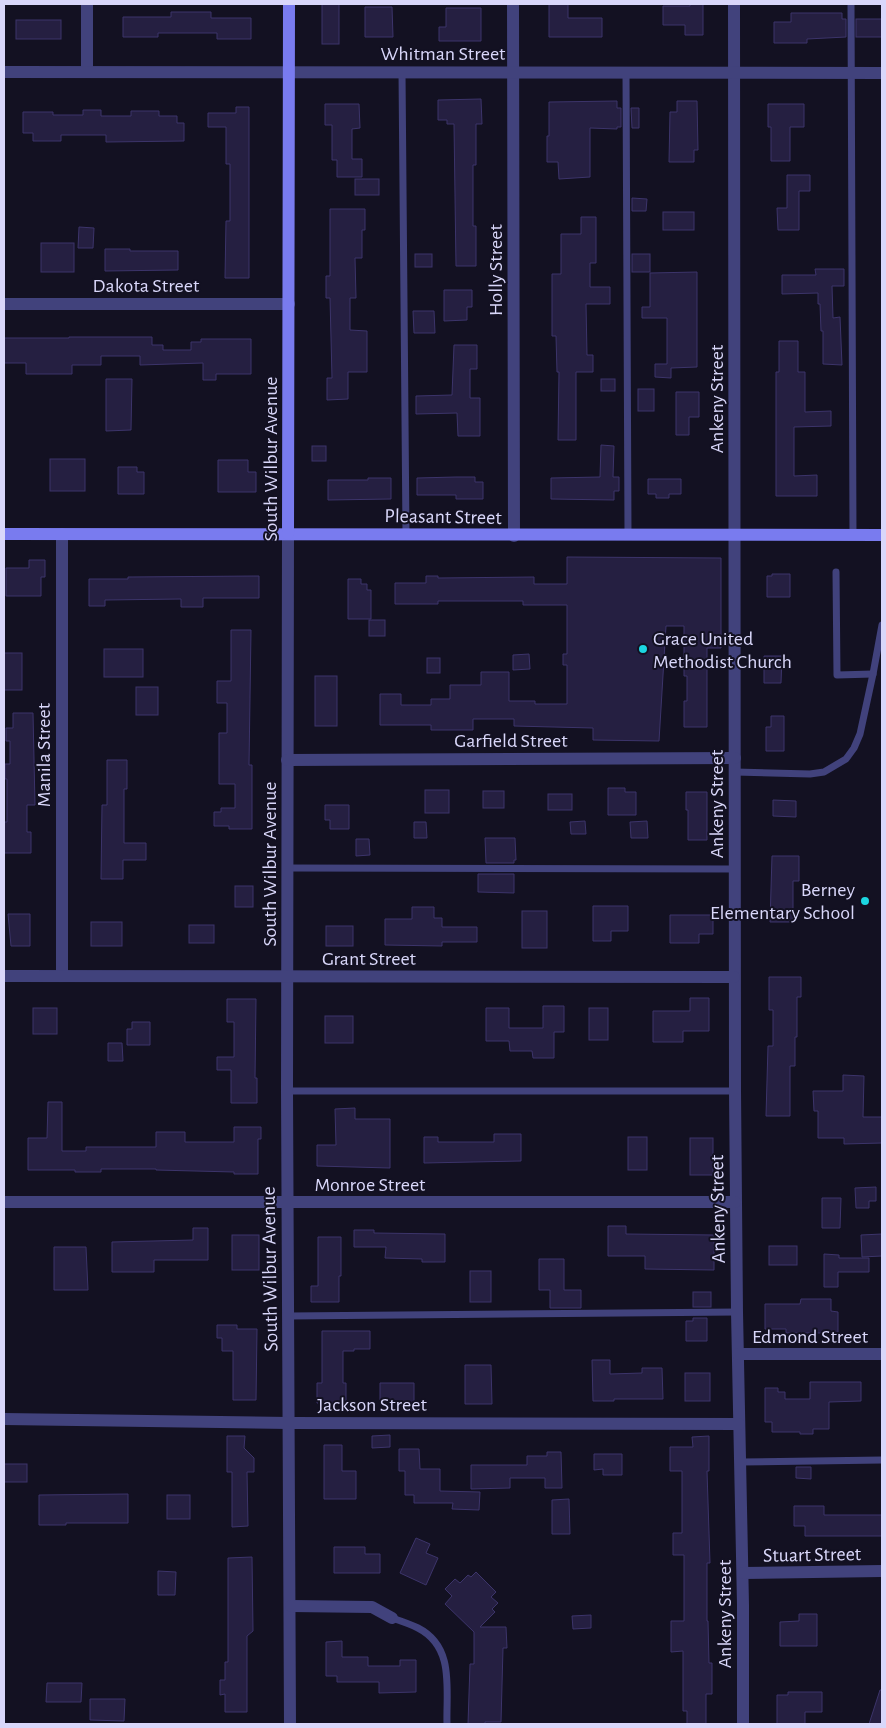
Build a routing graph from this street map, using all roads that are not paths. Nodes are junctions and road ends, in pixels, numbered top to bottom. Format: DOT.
graph roads {
  1 [pos="87,4"];
  2 [pos="289,4"];
  3 [pos="513,4"];
  4 [pos="734,4"];
  5 [pos="851,4"];
  6 [pos="4,72"];
  7 [pos="87,72"];
  8 [pos="289,72"];
  9 [pos="402,72"];
  10 [pos="513,72"];
  11 [pos="626,72"];
  12 [pos="734,72"];
  13 [pos="852,73"];
  14 [pos="882,73"];
  15 [pos="4,304"];
  16 [pos="289,304"];
  17 [pos="4,534"];
  18 [pos="62,534"];
  19 [pos="288,534"];
  20 [pos="406,534"];
  21 [pos="628,534"];
  22 [pos="735,535"];
  23 [pos="853,535"];
  24 [pos="882,535"];
  25 [pos="514,536"];
  26 [pos="836,572"];
  27 [pos="882,625"];
  28 [pos="874,674"];
  29 [pos="735,758"];
  30 [pos="287,760"];
  31 [pos="735,772"];
  32 [pos="288,868"];
  33 [pos="734,869"];
  34 [pos="4,976"];
  35 [pos="62,976"];
  36 [pos="287,976"];
  37 [pos="734,977"];
  38 [pos="287,1091"];
  39 [pos="735,1091"];
  40 [pos="4,1202"];
  41 [pos="287,1202"];
  42 [pos="736,1202"];
  43 [pos="737,1312"];
  44 [pos="289,1316"];
  45 [pos="738,1354"];
  46 [pos="882,1354"];
  47 [pos="4,1419"];
  48 [pos="289,1423"];
  49 [pos="740,1424"];
  50 [pos="882,1460"];
  51 [pos="741,1462"];
  52 [pos="882,1572"];
  53 [pos="743,1573"];
  54 [pos="290,1606"];
  55 [pos="392,1618"];
  56 [pos="290,1724"];
  57 [pos="447,1724"];
  58 [pos="743,1724"];
  1 -- 7 [label="street"];
  2 -- 8 [label="main road, South Wilbur Avenue"];
  3 -- 10 [label="street, Holly Street"];
  4 -- 12 [label="street, Ankeny Street"];
  5 -- 13 [label="lane"];
  6 -- 7 [label="street, Whitman Street"];
  7 -- 8 [label="street, Whitman Street"];
  8 -- 9 [label="street, Whitman Street"];
  8 -- 16 [label="main road, South Wilbur Avenue"];
  9 -- 10 [label="street, Whitman Street"];
  9 -- 20 [label="lane"];
  10 -- 11 [label="street, Whitman Street"];
  10 -- 25 [label="street, Holly Street"];
  11 -- 12 [label="street, Whitman Street"];
  11 -- 21 [label="lane"];
  12 -- 13 [label="street, Whitman Street"];
  12 -- 22 [label="street, Ankeny Street"];
  13 -- 14 [label="street, Whitman Street"];
  13 -- 23 [label="lane"];
  15 -- 16 [label="street, Dakota Street"];
  16 -- 19 [label="main road, South Wilbur Avenue"];
  17 -- 18 [label="main road, Pleasant Street"];
  18 -- 19 [label="main road, Pleasant Street"];
  18 -- 35 [label="street, Manila Street"];
  19 -- 20 [label="main road, Pleasant Street"];
  19 -- 30 [label="street, South Wilbur Avenue"];
  20 -- 25 [label="main road, Pleasant Street"];
  21 -- 22 [label="main road, Pleasant Street"];
  21 -- 25 [label="main road, Pleasant Street"];
  22 -- 23 [label="main road, Pleasant Street"];
  22 -- 29 [label="street, Ankeny Street"];
  23 -- 24 [label="main road, Pleasant Street"];
  26 -- 28 [label="lane"];
  27 -- 28 [label="lane"];
  28 -- 31 [label="lane"];
  29 -- 30 [label="street, Garfield Street"];
  29 -- 31 [label="street, Ankeny Street"];
  30 -- 32 [label="street, South Wilbur Avenue"];
  31 -- 33 [label="street, Ankeny Street"];
  32 -- 33 [label="lane"];
  32 -- 36 [label="street, South Wilbur Avenue"];
  33 -- 37 [label="street, Ankeny Street"];
  34 -- 35 [label="street, Grant Street"];
  35 -- 36 [label="street, Grant Street"];
  36 -- 37 [label="street, Grant Street"];
  36 -- 38 [label="street, South Wilbur Avenue"];
  37 -- 39 [label="street, Ankeny Street"];
  38 -- 39 [label="lane"];
  38 -- 41 [label="street, South Wilbur Avenue"];
  39 -- 42 [label="street, Ankeny Street"];
  40 -- 41 [label="street, Monroe Street"];
  41 -- 42 [label="street, Monroe Street"];
  41 -- 44 [label="street, South Wilbur Avenue"];
  42 -- 43 [label="street, Ankeny Street"];
  43 -- 44 [label="lane"];
  43 -- 45 [label="street, Ankeny Street"];
  44 -- 48 [label="street, South Wilbur Avenue"];
  45 -- 46 [label="street, Edmond Street"];
  45 -- 49 [label="street, Ankeny Street"];
  47 -- 48 [label="street, Jackson Street"];
  48 -- 49 [label="street, Jackson Street"];
  48 -- 54 [label="street, South Wilbur Avenue"];
  49 -- 51 [label="street, Ankeny Street"];
  50 -- 51 [label="lane"];
  51 -- 53 [label="street, Ankeny Street"];
  52 -- 53 [label="street, Stuart Street"];
  53 -- 58 [label="street, Ankeny Street"];
  54 -- 55 [label="street"];
  54 -- 56 [label="street, South Wilbur Avenue"];
  55 -- 57 [label="lane"];
}
